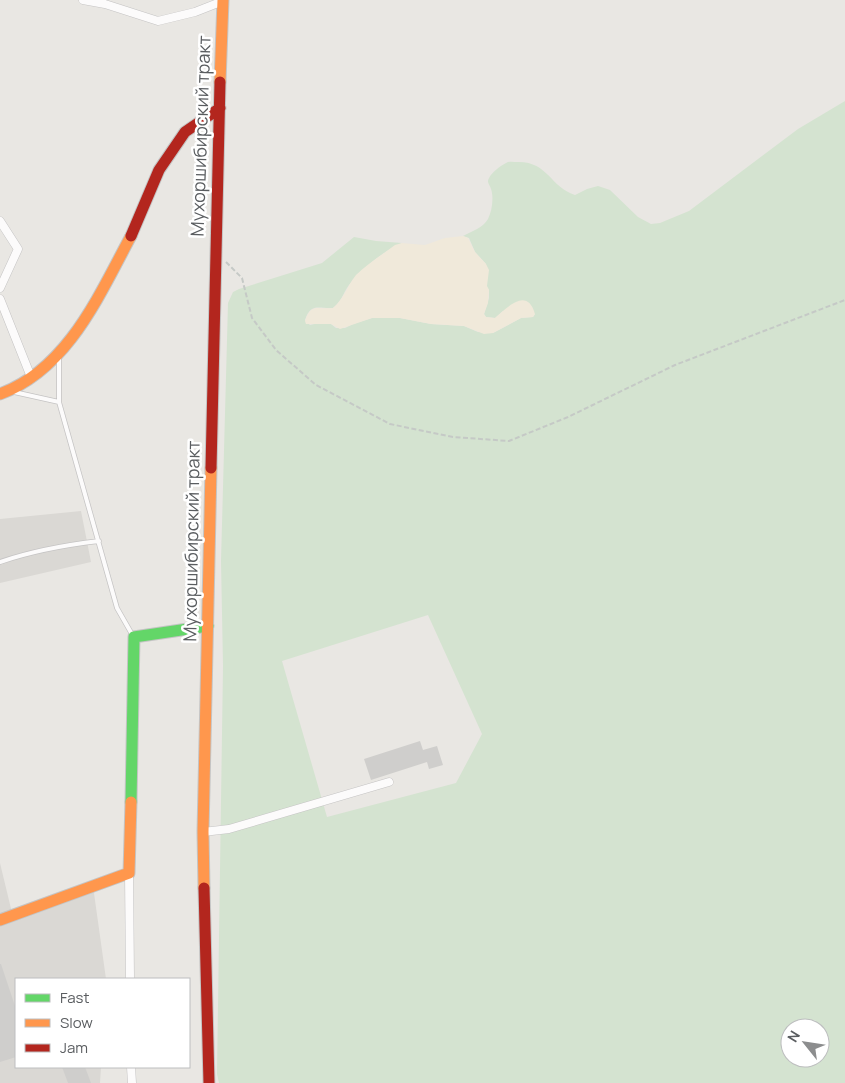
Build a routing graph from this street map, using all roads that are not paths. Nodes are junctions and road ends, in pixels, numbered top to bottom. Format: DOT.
graph roads {
  1 [pos="83,0"];
  2 [pos="223,0"];
  3 [pos="220,108"];
  4 [pos="0,221"];
  5 [pos="0,288"];
  6 [pos="0,299"];
  7 [pos="59,353"];
  8 [pos="31,377"];
  9 [pos="5,393"];
  10 [pos="58,402"];
  11 [pos="99,541"];
  12 [pos="0,562"];
  13 [pos="208,626"];
  14 [pos="134,638"];
  15 [pos="389,782"];
  16 [pos="204,832"];
  17 [pos="129,874"];
  18 [pos="0,920"];
  19 [pos="130,978"];
  20 [pos="131,1068"];
  21 [pos="132,1083"];
  22 [pos="209,1083"];
  1 -- 2 [label="street"];
  2 -- 3 [label="main road, Мухоршибирский тракт"];
  3 -- 7 [label="main road"];
  3 -- 13 [label="main road, Мухоршибирский тракт"];
  4 -- 5 [label="street"];
  6 -- 8 [label="street"];
  7 -- 8 [label="main road"];
  7 -- 10 [label="lane"];
  8 -- 9 [label="main road"];
  9 -- 10 [label="lane"];
  10 -- 11 [label="lane"];
  11 -- 12 [label="lane"];
  11 -- 14 [label="lane"];
  13 -- 14 [label="main road"];
  13 -- 16 [label="main road, Мухоршибирский тракт"];
  14 -- 17 [label="main road"];
  15 -- 16 [label="street"];
  16 -- 22 [label="main road, Мухоршибирский тракт"];
  17 -- 18 [label="main road"];
  17 -- 19 [label="street"];
  20 -- 21 [label="street"];
}
